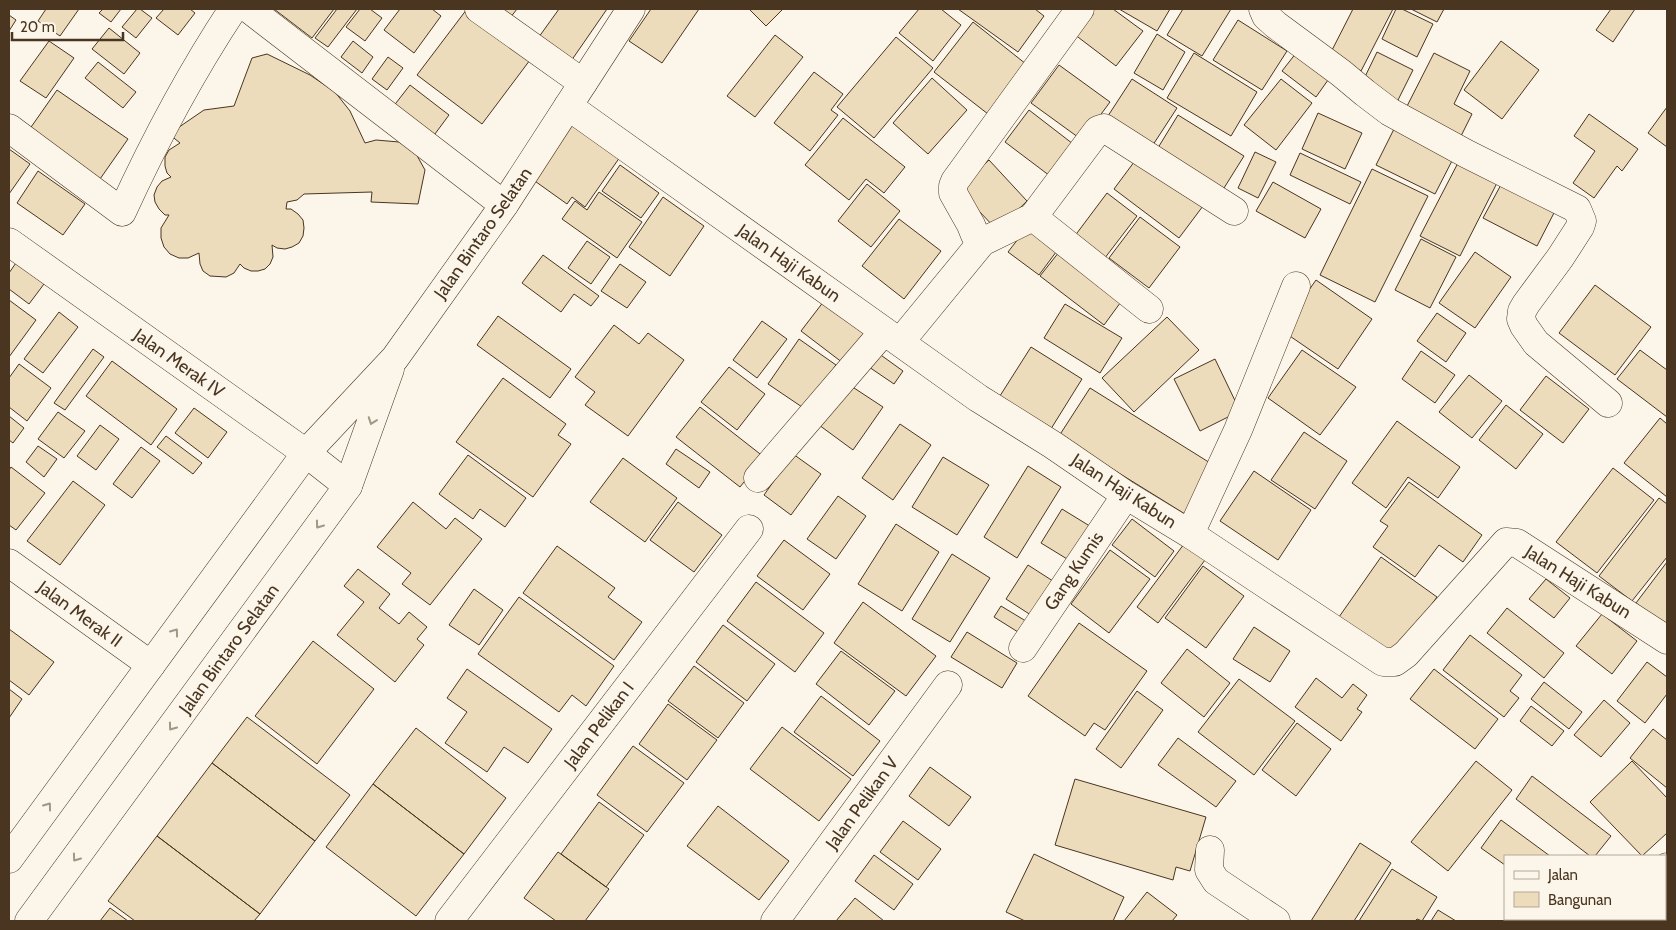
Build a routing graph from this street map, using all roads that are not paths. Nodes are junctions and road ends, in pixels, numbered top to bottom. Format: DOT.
graph roads {
  1 [pos="233,9"];
  2 [pos="249,9"];
  3 [pos="479,9"];
  4 [pos="631,9"];
  5 [pos="1080,9"];
  6 [pos="1263,9"];
  7 [pos="583,83"];
  8 [pos="568,106"];
  9 [pos="9,128"];
  10 [pos="504,205"];
  11 [pos="1234,211"];
  12 [pos="1033,217"];
  13 [pos="9,242"];
  14 [pos="982,242"];
  15 [pos="1296,286"];
  16 [pos="1149,309"];
  17 [pos="892,337"];
  18 [pos="394,358"];
  19 [pos="1608,403"];
  20 [pos="306,453"];
  21 [pos="758,478"];
  22 [pos="348,486"];
  23 [pos="1126,494"];
  24 [pos="749,529"];
  25 [pos="1190,534"];
  26 [pos="9,563"];
  27 [pos="1667,640"];
  28 [pos="1022,648"];
  29 [pos="151,665"];
  30 [pos="948,686"];
  31 [pos="1210,850"];
  32 [pos="9,859"];
  33 [pos="29,921"];
  34 [pos="449,921"];
  35 [pos="776,921"];
  36 [pos="1276,921"];
  1 -- 9 [label="street"];
  2 -- 10 [label="street"];
  3 -- 7 [label="street"];
  4 -- 7 [label="street, Jalan Bintaro Selatan"];
  5 -- 14 [label="street"];
  6 -- 19 [label="street"];
  7 -- 8 [label="street, Jalan Bintaro Selatan"];
  8 -- 10 [label="street, Jalan Bintaro Selatan"];
  8 -- 17 [label="street, Jalan Haji Kabun"];
  10 -- 18 [label="street, Jalan Bintaro Selatan"];
  11 -- 12 [label="street"];
  12 -- 14 [label="street"];
  12 -- 16 [label="street"];
  13 -- 20 [label="street, Jalan Merak IV"];
  14 -- 17 [label="street"];
  15 -- 25 [label="street"];
  17 -- 21 [label="street"];
  17 -- 23 [label="street, Jalan Haji Kabun"];
  18 -- 20 [label="street, Jalan Bintaro Selatan"];
  18 -- 22 [label="street, Jalan Bintaro Selatan, one-way"];
  20 -- 22 [label="street, Jalan Merak IV"];
  29 -- 20 [label="street, Jalan Bintaro Selatan, one-way"];
  22 -- 33 [label="street, Jalan Bintaro Selatan, one-way"];
  23 -- 25 [label="street, Jalan Haji Kabun"];
  23 -- 28 [label="street, Gang Kumis"];
  24 -- 34 [label="street, Jalan Pelikan I"];
  25 -- 27 [label="street, Jalan Haji Kabun"];
  26 -- 29 [label="street, Jalan Merak II"];
  32 -- 29 [label="street, Jalan Bintaro Selatan, one-way"];
  30 -- 35 [label="street, Jalan Pelikan V"];
  31 -- 36 [label="street"];
}
